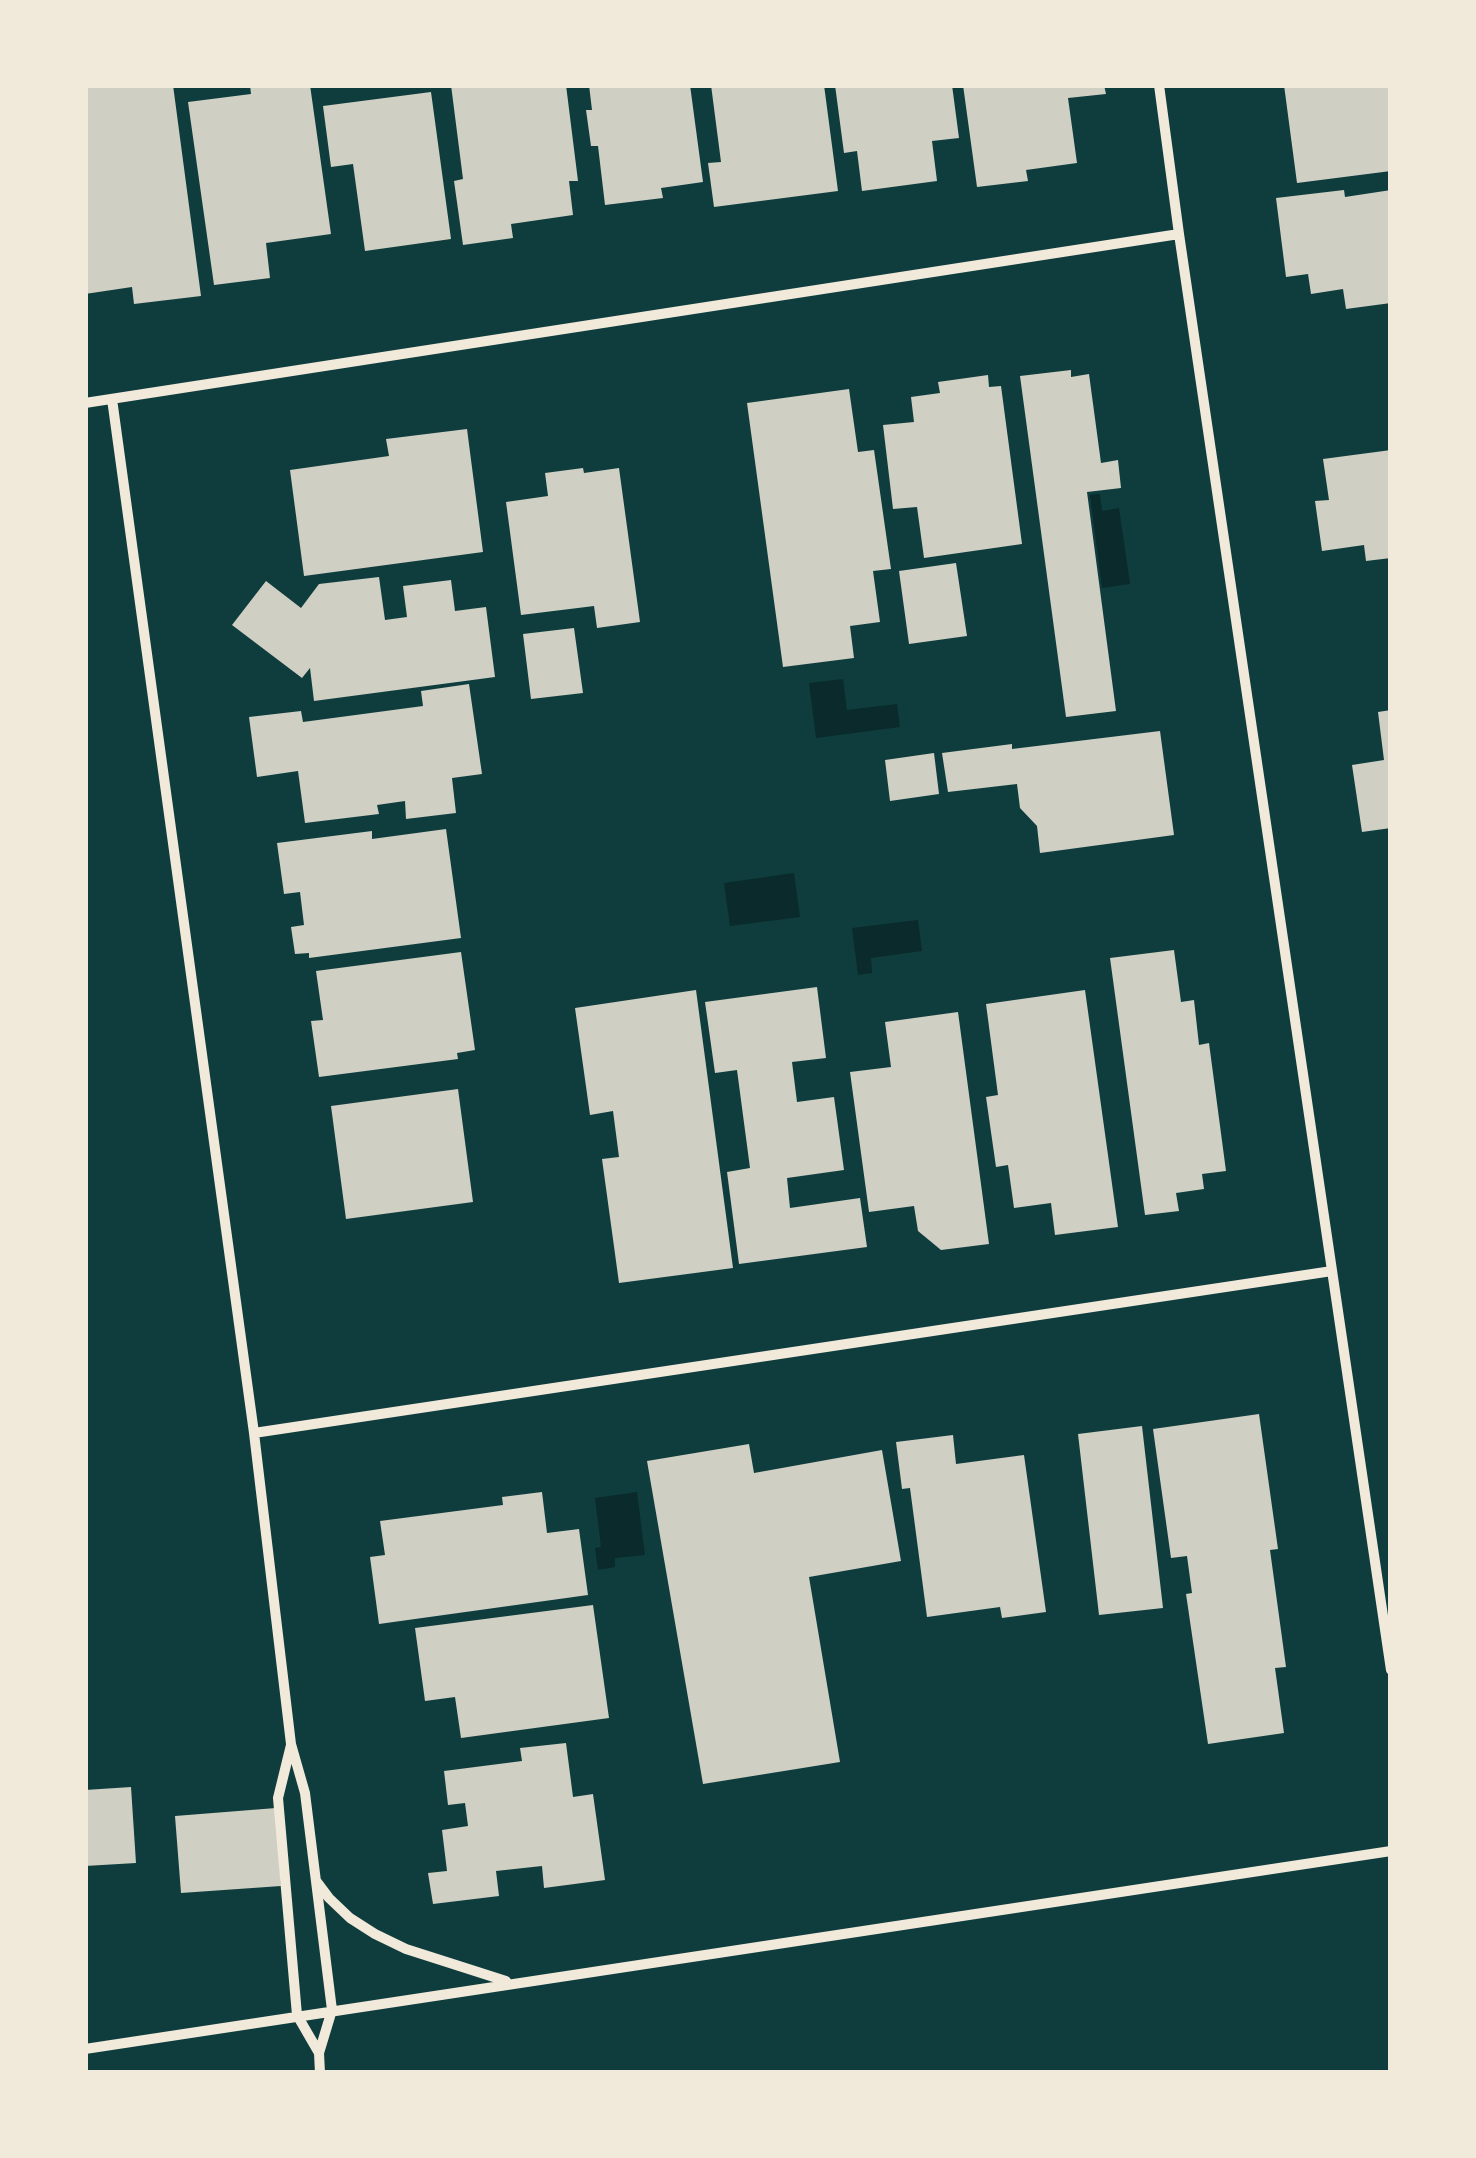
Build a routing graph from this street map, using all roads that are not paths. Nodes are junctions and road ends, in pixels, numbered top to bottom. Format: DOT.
graph roads {
  1 [pos="1159,85"];
  2 [pos="1179,234"];
  3 [pos="112,399"];
  4 [pos="85,403"];
  5 [pos="1332,1271"];
  6 [pos="254,1433"];
  7 [pos="1391,1670"];
  8 [pos="291,1744"];
  9 [pos="1391,1851"];
  10 [pos="316,1881"];
  11 [pos="512,1983"];
  12 [pos="332,2010"];
  13 [pos="298,2015"];
  14 [pos="85,2048"];
  15 [pos="319,2053"];
  16 [pos="320,2073"];
  1 -- 2 [label="street"];
  2 -- 3 [label="street"];
  2 -- 5 [label="street"];
  3 -- 4 [label="street"];
  3 -- 6 [label="street"];
  5 -- 6 [label="street"];
  5 -- 7 [label="street"];
  6 -- 8 [label="street"];
  8 -- 10 [label="street"];
  8 -- 13 [label="street"];
  9 -- 11 [label="street"];
  10 -- 11 [label="street"];
  10 -- 12 [label="street"];
  11 -- 12 [label="street"];
  12 -- 13 [label="street"];
  12 -- 15 [label="street"];
  13 -- 14 [label="street"];
  13 -- 15 [label="street"];
  15 -- 16 [label="street"];
}
